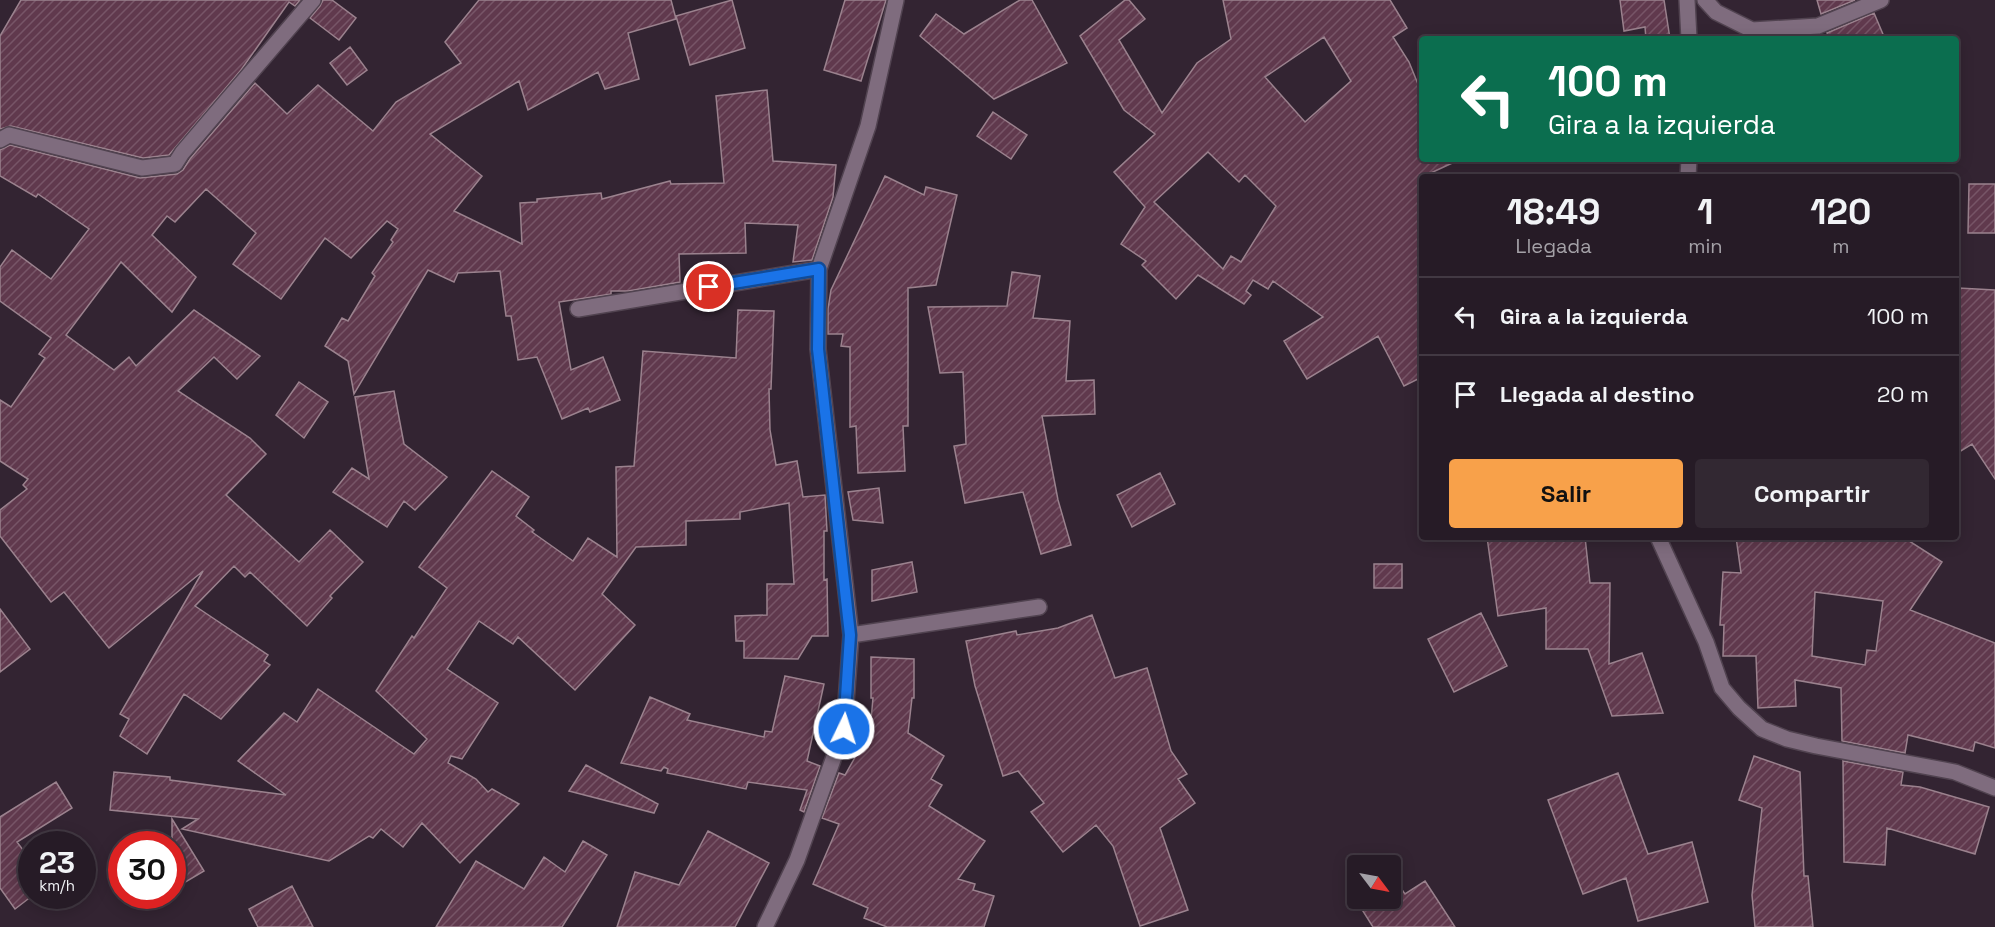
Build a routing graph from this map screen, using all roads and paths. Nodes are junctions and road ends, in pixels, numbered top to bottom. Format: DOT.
graph roads {
  1 [pos="313,0"];
  2 [pos="896,0"];
  3 [pos="1687,0"];
  4 [pos="1705,0"];
  5 [pos="1881,0"];
  6 [pos="1689,36"];
  7 [pos="0,140"];
  8 [pos="819,269"];
  9 [pos="578,309"];
  10 [pos="1659,540"];
  11 [pos="1039,607"];
  12 [pos="850,635"];
  13 [pos="1995,788"];
  14 [pos="765,927"];
  1 -- 7 [label="street"];
  2 -- 8 [label="street"];
  3 -- 6 [label="street"];
  4 -- 5 [label="street"];
  8 -- 9 [label="street"];
  8 -- 12 [label="street"];
  10 -- 13 [label="street"];
  11 -- 12 [label="street"];
  12 -- 14 [label="street"];
}
